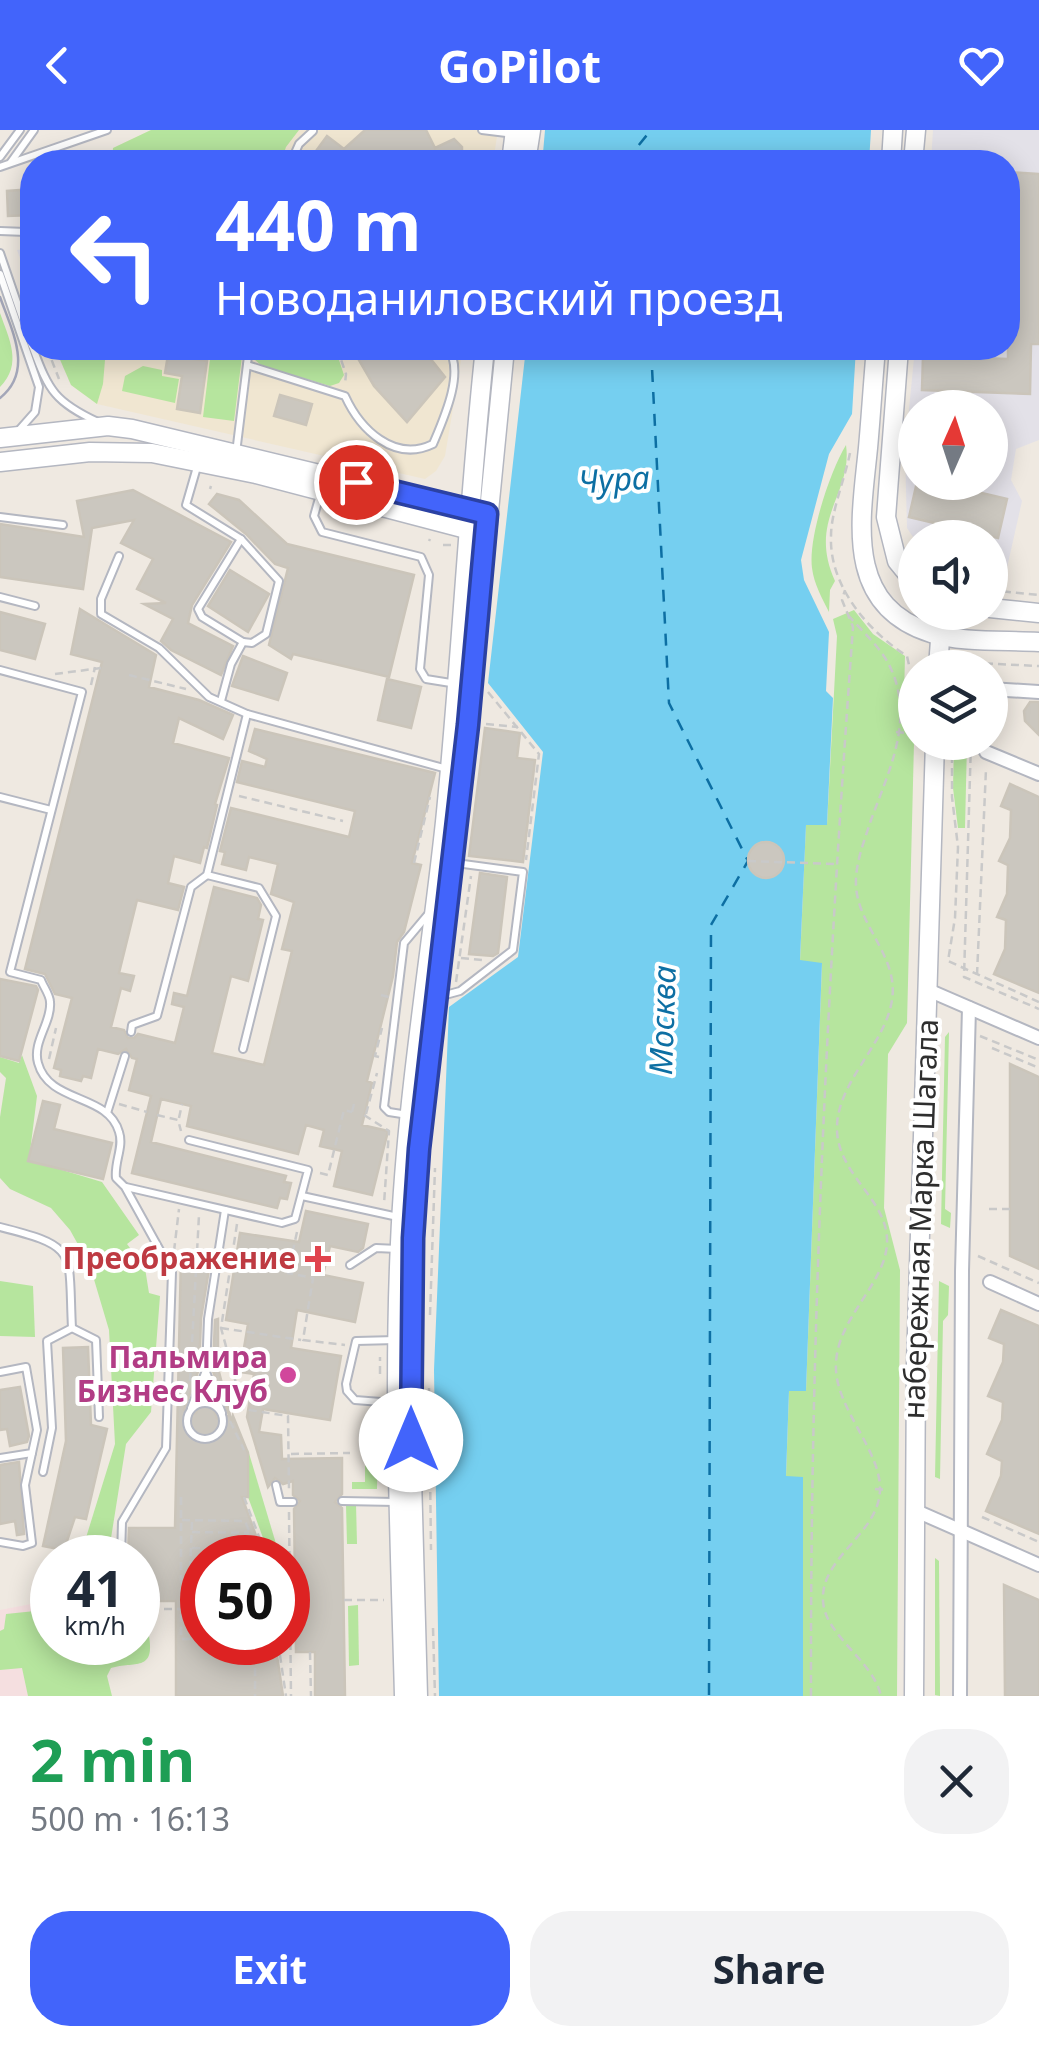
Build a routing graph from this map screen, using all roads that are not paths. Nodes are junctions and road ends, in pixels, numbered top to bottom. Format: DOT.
graph roads {
  1 [pos="20,130"];
  2 [pos="107,130"];
  3 [pos="482,130"];
  4 [pos="313,131"];
  5 [pos="520,131"];
  6 [pos="20,150"];
  7 [pos="49,150"];
  8 [pos="296,150"];
  9 [pos="0,157"];
  10 [pos="20,160"];
  11 [pos="11,163"];
  12 [pos="0,166"];
  13 [pos="0,253"];
  14 [pos="0,274"];
  15 [pos="20,310"];
  16 [pos="20,334"];
  17 [pos="28,360"];
  18 [pos="38,360"];
  19 [pos="247,360"];
  20 [pos="452,360"];
  21 [pos="485,360"];
  22 [pos="503,360"];
  23 [pos="875,360"];
  24 [pos="898,360"];
  25 [pos="246,364"];
  26 [pos="108,426"];
  27 [pos="6,437"];
  28 [pos="234,460"];
  29 [pos="198,461"];
  30 [pos="0,462"];
  31 [pos="320,491"];
  32 [pos="0,517"];
  33 [pos="477,522"];
  34 [pos="64,526"];
  35 [pos="241,538"];
  36 [pos="120,556"];
  37 [pos="898,562"];
  38 [pos="0,597"];
  39 [pos="36,606"];
  40 [pos="1008,610"];
  41 [pos="1039,613"];
  42 [pos="940,630"];
  43 [pos="939,636"];
  44 [pos="243,642"];
  45 [pos="1039,642"];
  46 [pos="939,650"];
  47 [pos="0,670"];
  48 [pos="458,684"];
  49 [pos="1008,691"];
  50 [pos="1039,692"];
  51 [pos="221,701"];
  52 [pos="247,714"];
  53 [pos="934,760"];
  54 [pos="1005,760"];
  55 [pos="444,769"];
  56 [pos="1039,774"];
  57 [pos="0,797"];
  58 [pos="52,810"];
  59 [pos="452,862"];
  60 [pos="207,875"];
  61 [pos="434,907"];
  62 [pos="928,990"];
  63 [pos="451,994"];
  64 [pos="968,1008"];
  65 [pos="131,1032"];
  66 [pos="1039,1038"];
  67 [pos="243,1049"];
  68 [pos="125,1056"];
  69 [pos="106,1113"];
  70 [pos="416,1116"];
  71 [pos="189,1140"];
  72 [pos="124,1187"];
  73 [pos="302,1196"];
  74 [pos="225,1210"];
  75 [pos="408,1218"];
  76 [pos="0,1227"];
  77 [pos="400,1249"];
  78 [pos="350,1265"];
  79 [pos="990,1282"];
  80 [pos="1039,1304"];
  81 [pos="72,1328"];
  82 [pos="397,1340"];
  83 [pos="0,1372"];
  84 [pos="206,1372"];
  85 [pos="404,1402"];
  86 [pos="188,1413"];
  87 [pos="222,1413"];
  88 [pos="99,1417"];
  89 [pos="32,1453"];
  90 [pos="0,1458"];
  91 [pos="43,1472"];
  92 [pos="276,1486"];
  93 [pos="342,1501"];
  94 [pos="406,1501"];
  95 [pos="291,1502"];
  96 [pos="914,1510"];
  97 [pos="959,1530"];
  98 [pos="122,1535"];
  99 [pos="0,1542"];
  100 [pos="1039,1564"];
  101 [pos="404,1696"];
  102 [pos="418,1696"];
  103 [pos="914,1696"];
  104 [pos="960,1696"];
  1 -- 9 [label="lane"];
  2 -- 7 [label="lane"];
  3 -- 5 [label="lane"];
  4 -- 8 [label="lane"];
  6 -- 11 [label="lane"];
  10 -- 11 [label="lane"];
  11 -- 12 [label="lane"];
  13 -- 15 [label="lane"];
  14 -- 16 [label="lane"];
  17 -- 27 [label="lane"];
  18 -- 26 [label="lane"];
  19 -- 25 [label="lane"];
  20 -- 25 [label="lane"];
  21 -- 33 [label="main road"];
  22 -- 33 [label="main road"];
  23 -- 43 [label="main road"];
  24 -- 37 [label="main road"];
  25 -- 28 [label="lane"];
  26 -- 27 [label="main road"];
  26 -- 28 [label="main road"];
  28 -- 29 [label="main road"];
  28 -- 31 [label="main road"];
  28 -- 33 [label="main road"];
  29 -- 30 [label="main road"];
  29 -- 35 [label="lane"];
  31 -- 33 [label="main road"];
  31 -- 48 [label="lane"];
  32 -- 34 [label="lane"];
  33 -- 48 [label="main road"];
  33 -- 59 [label="main road"];
  35 -- 44 [label="lane"];
  35 -- 44 [label="lane"];
  36 -- 51 [label="lane"];
  38 -- 39 [label="lane"];
  40 -- 41 [label="main road"];
  42 -- 43 [label="main road"];
  43 -- 45 [label="main road"];
  43 -- 46 [label="main road"];
  44 -- 51 [label="lane"];
  47 -- 58 [label="lane"];
  48 -- 55 [label="main road"];
  49 -- 50 [label="street"];
  51 -- 52 [label="lane"];
  52 -- 55 [label="lane"];
  52 -- 60 [label="lane"];
  53 -- 62 [label="main road, набережная Марка Шагала"];
  54 -- 56 [label="street"];
  55 -- 61 [label="main road"];
  57 -- 58 [label="lane"];
  58 -- 69 [label="lane"];
  59 -- 63 [label="main road"];
  59 -- 63 [label="lane"];
  60 -- 65 [label="lane"];
  60 -- 67 [label="lane"];
  61 -- 70 [label="main road"];
  61 -- 70 [label="lane"];
  62 -- 64 [label="street"];
  62 -- 96 [label="main road, набережная Марка Шагала"];
  63 -- 70 [label="main road"];
  64 -- 66 [label="street"];
  64 -- 97 [label="street, набережная Марка Шагала"];
  68 -- 69 [label="lane"];
  69 -- 72 [label="lane"];
  70 -- 75 [label="main road"];
  71 -- 73 [label="lane"];
  72 -- 74 [label="lane"];
  72 -- 98 [label="lane"];
  73 -- 74 [label="lane"];
  73 -- 75 [label="lane"];
  74 -- 84 [label="lane"];
  75 -- 77 [label="main road"];
  75 -- 85 [label="main road"];
  76 -- 81 [label="lane"];
  77 -- 78 [label="lane"];
  77 -- 82 [label="main road"];
  79 -- 80 [label="street"];
  81 -- 88 [label="lane"];
  81 -- 91 [label="lane"];
  82 -- 85 [label="main road"];
  82 -- 85 [label="lane"];
  83 -- 89 [label="lane"];
  84 -- 86 [label="lane"];
  84 -- 87 [label="lane"];
  85 -- 94 [label="main road"];
  86 -- 87 [label="lane"];
  86 -- 87 [label="lane"];
  89 -- 90 [label="lane"];
  89 -- 99 [label="lane"];
  92 -- 95 [label="lane"];
  93 -- 94 [label="lane"];
  94 -- 101 [label="main road"];
  94 -- 102 [label="main road"];
  96 -- 97 [label="street"];
  96 -- 103 [label="main road, набережная Марка Шагала"];
  97 -- 100 [label="street"];
  97 -- 104 [label="street, набережная Марка Шагала"];
}
